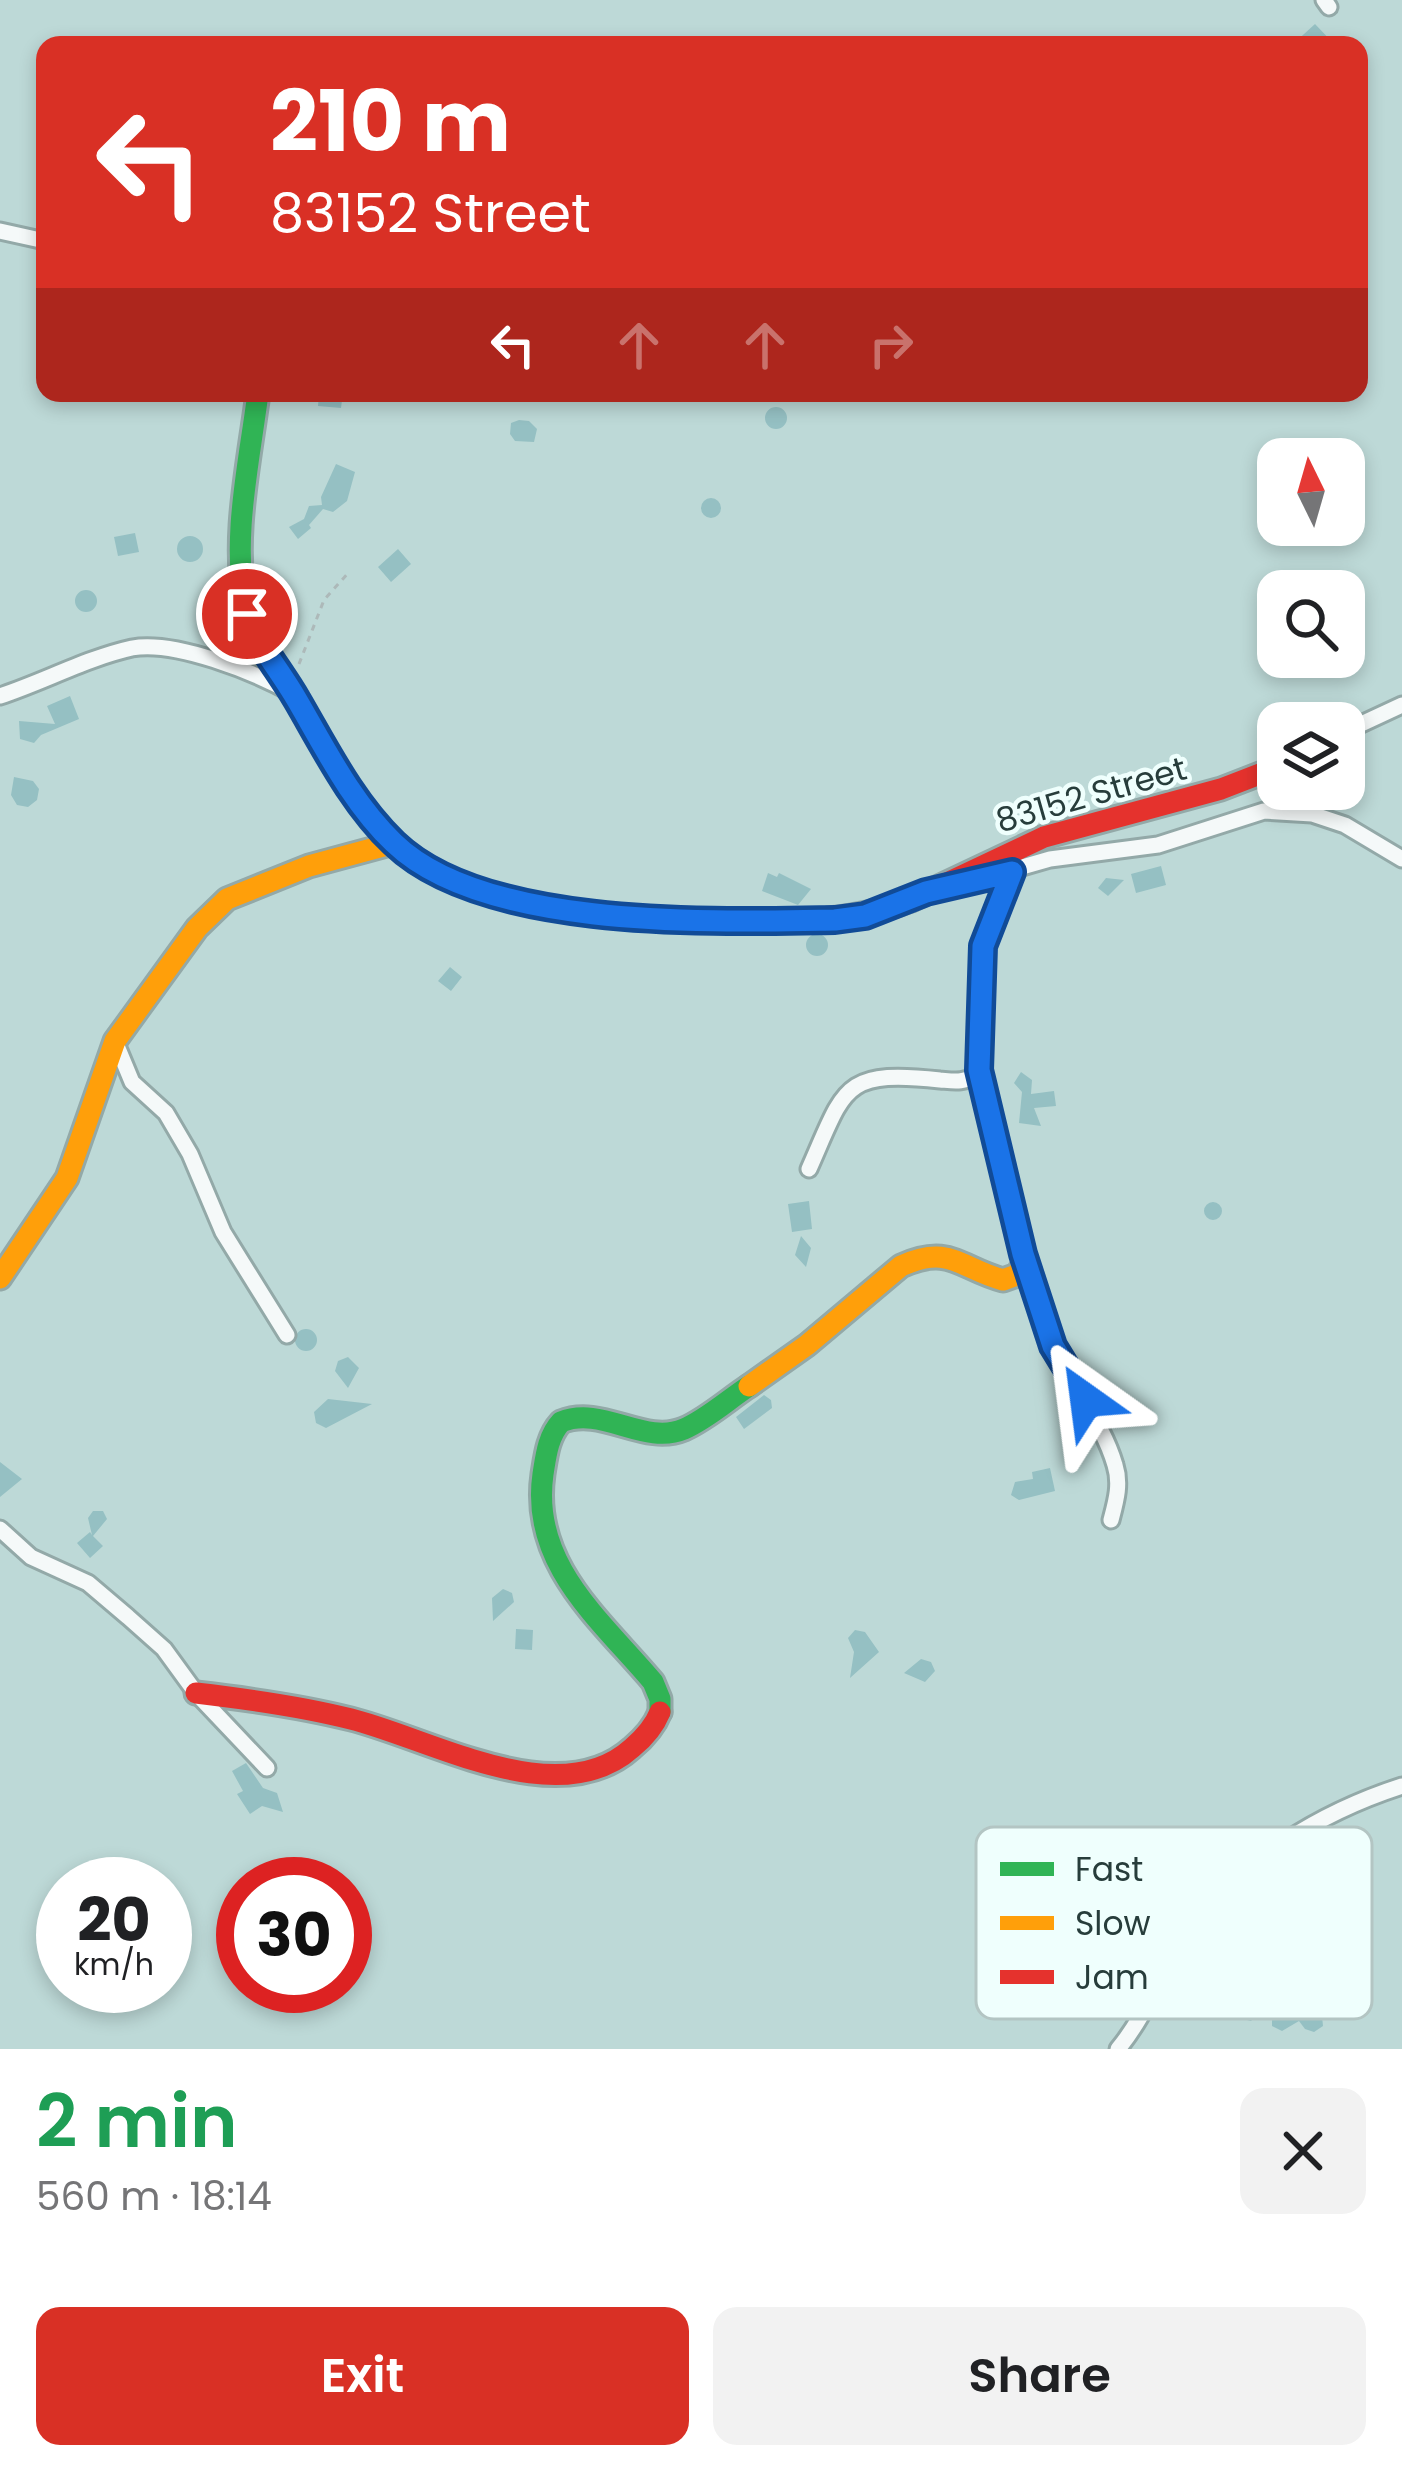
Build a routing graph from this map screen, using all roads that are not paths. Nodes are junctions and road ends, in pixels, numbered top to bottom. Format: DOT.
graph roads {
  1 [pos="0,231"];
  2 [pos="36,239"];
  3 [pos="257,402"];
  4 [pos="294,695"];
  5 [pos="0,697"];
  6 [pos="1402,705"];
  7 [pos="1365,722"];
  8 [pos="1257,775"];
  9 [pos="394,843"];
  10 [pos="1402,859"];
  11 [pos="1012,872"];
  12 [pos="926,892"];
  13 [pos="115,1041"];
  14 [pos="979,1070"];
  15 [pos="809,1169"];
  16 [pos="1023,1254"];
  17 [pos="0,1278"];
  18 [pos="287,1335"];
  19 [pos="1111,1520"];
  20 [pos="0,1529"];
  21 [pos="196,1693"];
  22 [pos="267,1768"];
  23 [pos="1402,1786"];
  24 [pos="1313,1827"];
  25 [pos="1140,2019"];
  26 [pos="1118,2049"];
  1 -- 2 [label="street"];
  3 -- 4 [label="street, 83152 Street"];
  4 -- 5 [label="street"];
  4 -- 9 [label="street, 83152 Street"];
  6 -- 7 [label="street"];
  8 -- 12 [label="street, 83152 Street"];
  9 -- 12 [label="street, 83152 Street"];
  9 -- 13 [label="street"];
  10 -- 11 [label="street, 83152 Street"];
  11 -- 12 [label="street, 83152 Street"];
  11 -- 14 [label="street"];
  13 -- 17 [label="street"];
  13 -- 18 [label="street"];
  14 -- 15 [label="street"];
  14 -- 16 [label="street"];
  16 -- 19 [label="street"];
  16 -- 21 [label="street"];
  20 -- 21 [label="street"];
  21 -- 22 [label="street"];
  23 -- 24 [label="street"];
  25 -- 26 [label="street"];
}
